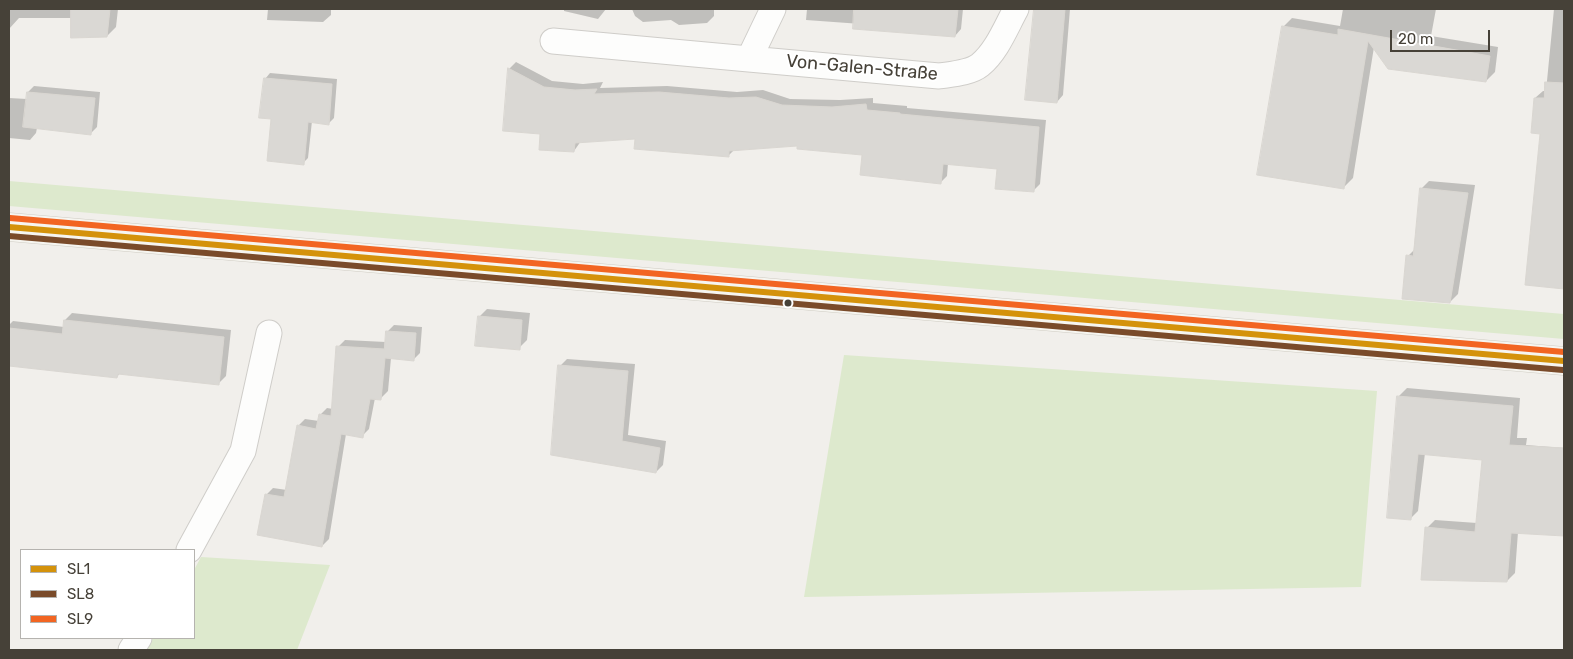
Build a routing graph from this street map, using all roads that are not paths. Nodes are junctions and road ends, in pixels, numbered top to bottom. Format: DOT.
graph roads {
  1 [pos="773,9"];
  2 [pos="1016,9"];
  3 [pos="553,41"];
  4 [pos="749,59"];
  5 [pos="9,227"];
  6 [pos="269,333"];
  7 [pos="1564,362"];
  8 [pos="190,549"];
  9 [pos="137,639"];
  10 [pos="131,650"];
  1 -- 4 [label="street"];
  2 -- 4 [label="street, Von-Galen-Straße"];
  3 -- 4 [label="street, Von-Galen-Straße"];
  5 -- 7 [label="main road"];
  6 -- 8 [label="street"];
  9 -- 10 [label="street"];
}
